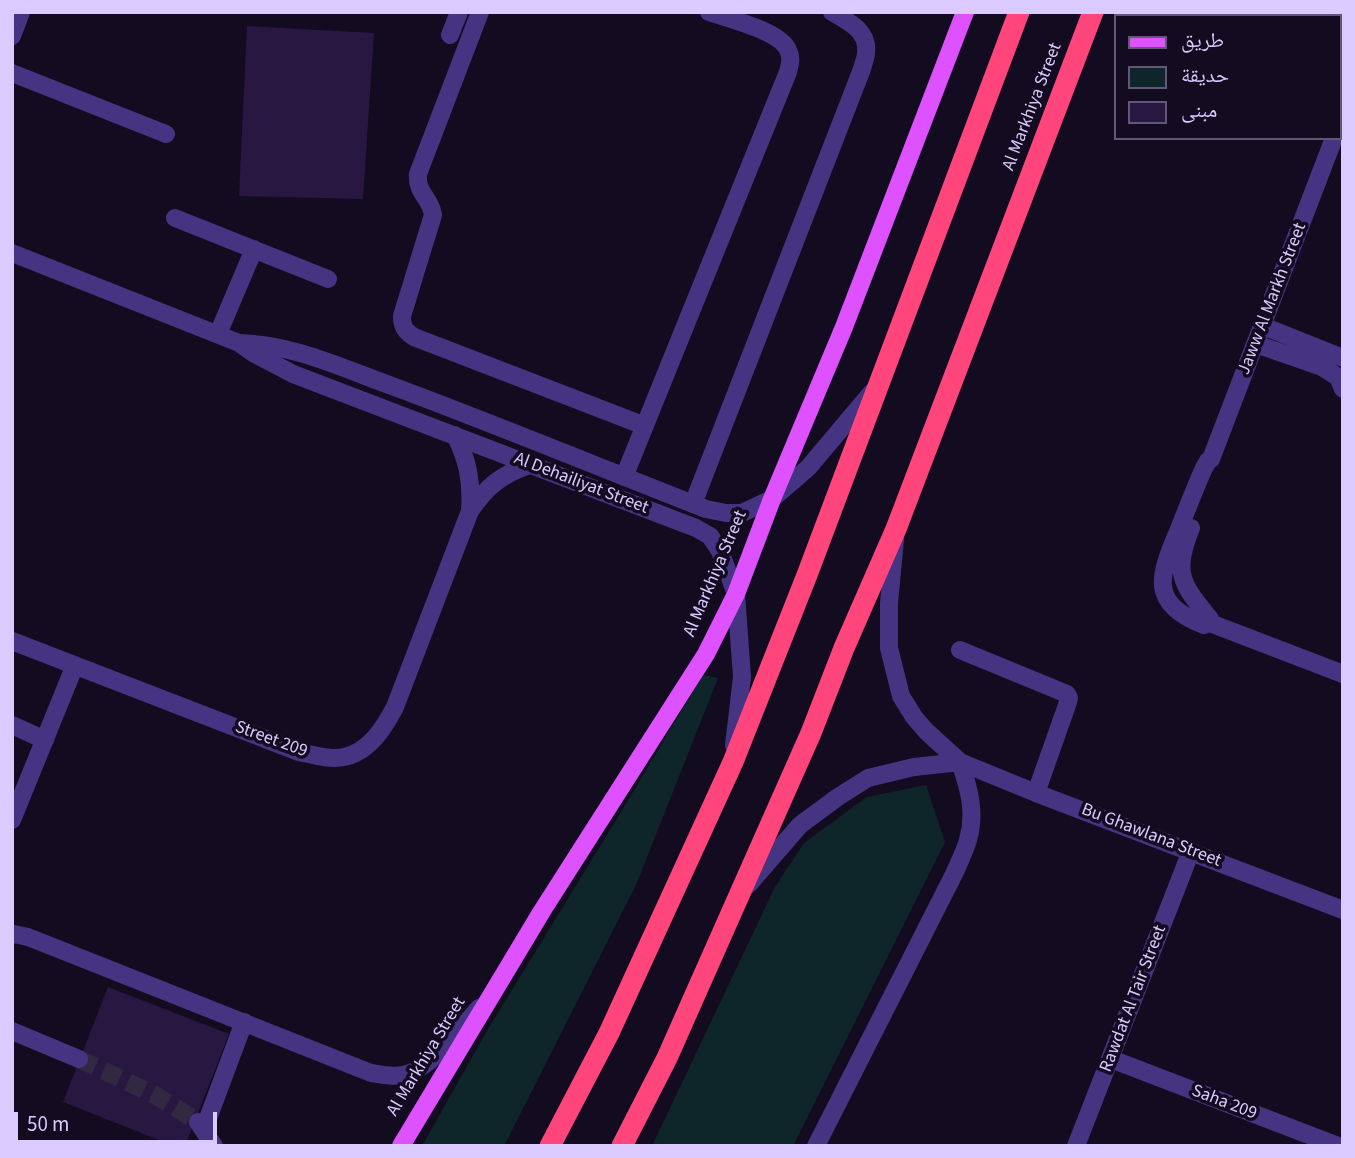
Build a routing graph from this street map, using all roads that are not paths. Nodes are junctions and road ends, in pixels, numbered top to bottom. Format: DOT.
graph roads {
  1 [pos="22,12"];
  2 [pos="459,12"];
  3 [pos="480,12"];
  4 [pos="709,12"];
  5 [pos="832,12"];
  6 [pos="965,12"];
  7 [pos="1019,12"];
  8 [pos="1093,12"];
  9 [pos="450,35"];
  10 [pos="12,36"];
  11 [pos="12,73"];
  12 [pos="166,134"];
  13 [pos="1333,140"];
  14 [pos="175,218"];
  15 [pos="254,249"];
  16 [pos="12,253"];
  17 [pos="328,279"];
  18 [pos="1263,326"];
  19 [pos="218,334"];
  20 [pos="239,342"];
  21 [pos="1256,344"];
  22 [pos="1343,358"];
  23 [pos="881,382"];
  24 [pos="1343,389"];
  25 [pos="645,426"];
  26 [pos="455,435"];
  27 [pos="529,465"];
  28 [pos="624,477"];
  29 [pos="772,499"];
  30 [pos="693,504"];
  31 [pos="470,511"];
  32 [pos="896,528"];
  33 [pos="736,594"];
  34 [pos="12,641"];
  35 [pos="960,650"];
  36 [pos="75,665"];
  37 [pos="1343,674"];
  38 [pos="12,725"];
  39 [pos="45,740"];
  40 [pos="733,762"];
  41 [pos="960,762"];
  42 [pos="1036,793"];
  43 [pos="12,820"];
  44 [pos="1191,851"];
  45 [pos="741,892"];
  46 [pos="1343,910"];
  47 [pos="12,935"];
  48 [pos="489,998"];
  49 [pos="244,1022"];
  50 [pos="12,1031"];
  51 [pos="79,1059"];
  52 [pos="1111,1059"];
  53 [pos="215,1146"];
  54 [pos="401,1146"];
  55 [pos="550,1146"];
  56 [pos="622,1146"];
  57 [pos="816,1146"];
  58 [pos="1076,1146"];
  59 [pos="1338,1146"];
  1 -- 10 [label="street"];
  2 -- 9 [label="street"];
  3 -- 25 [label="street"];
  4 -- 25 [label="street"];
  5 -- 30 [label="street"];
  6 -- 29 [label="main road, Al Markhiya Street"];
  7 -- 23 [label="highway"];
  8 -- 32 [label="highway, Al Markhiya Street"];
  11 -- 12 [label="street"];
  13 -- 18 [label="street, Jaww Al Markh Street"];
  14 -- 15 [label="street"];
  15 -- 17 [label="street"];
  15 -- 19 [label="street"];
  16 -- 19 [label="street, Al Dehailiyat Street"];
  18 -- 21 [label="street, Jaww Al Markh Street"];
  18 -- 22 [label="street"];
  19 -- 20 [label="street, Al Dehailiyat Street"];
  20 -- 26 [label="street, Al Dehailiyat Street"];
  20 -- 28 [label="street, Al Dehailiyat Street"];
  21 -- 24 [label="street"];
  21 -- 37 [label="street, Jaww Al Markh Street"];
  23 -- 29 [label="street, Al Dehailiyat Street"];
  23 -- 40 [label="highway"];
  25 -- 28 [label="street"];
  26 -- 27 [label="street, Al Dehailiyat Street"];
  26 -- 31 [label="street, Street 209"];
  27 -- 31 [label="street, Street 209"];
  27 -- 33 [label="street, Al Dehailiyat Street"];
  28 -- 30 [label="street, Al Dehailiyat Street"];
  29 -- 30 [label="street, Al Dehailiyat Street"];
  29 -- 33 [label="main road, Al Markhiya Street"];
  31 -- 36 [label="street, Street 209"];
  32 -- 41 [label="street, Bu Ghawlana Street"];
  32 -- 45 [label="highway, Al Markhiya Street"];
  33 -- 40 [label="street, Al Dehailiyat Street"];
  33 -- 48 [label="main road, Al Markhiya Street"];
  34 -- 36 [label="street, Street 209"];
  35 -- 42 [label="street"];
  36 -- 39 [label="street"];
  38 -- 39 [label="street"];
  39 -- 43 [label="street"];
  40 -- 55 [label="highway"];
  41 -- 42 [label="street, Bu Ghawlana Street"];
  41 -- 45 [label="street, Bu Ghawlana Street"];
  41 -- 57 [label="street"];
  42 -- 44 [label="street, Bu Ghawlana Street"];
  44 -- 46 [label="street, Bu Ghawlana Street"];
  44 -- 52 [label="street, Rawdat Al Tair Street"];
  45 -- 56 [label="highway, Al Markhiya Street"];
  47 -- 49 [label="street"];
  48 -- 49 [label="street"];
  48 -- 54 [label="main road, Al Markhiya Street"];
  49 -- 53 [label="street"];
  50 -- 51 [label="street"];
  52 -- 58 [label="street, Rawdat Al Tair Street"];
  52 -- 59 [label="street, Saha 209"];
}
